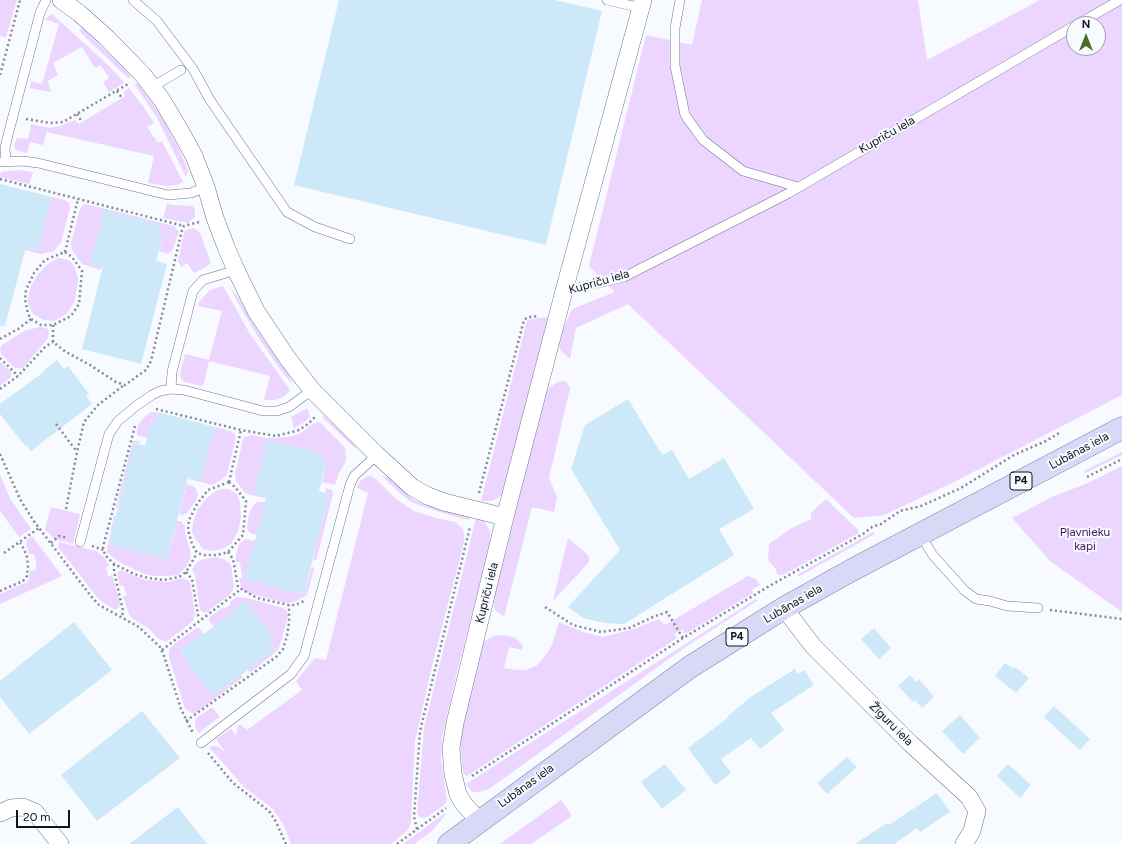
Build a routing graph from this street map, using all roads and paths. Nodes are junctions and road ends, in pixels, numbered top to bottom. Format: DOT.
graph roads {
  1 [pos="20,0"];
  2 [pos="46,0"];
  3 [pos="133,0"];
  4 [pos="606,0"];
  5 [pos="680,0"];
  6 [pos="1120,0"];
  7 [pos="63,1"];
  8 [pos="642,4"];
  9 [pos="1092,16"];
  10 [pos="1066,31"];
  11 [pos="181,70"];
  12 [pos="0,75"];
  13 [pos="148,81"];
  14 [pos="117,91"];
  15 [pos="122,98"];
  16 [pos="77,114"];
  17 [pos="14,117"];
  18 [pos="82,122"];
  19 [pos="3,161"];
  20 [pos="0,179"];
  21 [pos="206,187"];
  22 [pos="798,188"];
  23 [pos="78,199"];
  24 [pos="215,218"];
  25 [pos="184,226"];
  26 [pos="350,239"];
  27 [pos="65,252"];
  28 [pos="236,270"];
  29 [pos="564,291"];
  30 [pos="558,316"];
  31 [pos="31,319"];
  32 [pos="53,325"];
  33 [pos="0,339"];
  34 [pos="53,342"];
  35 [pos="0,358"];
  36 [pos="18,376"];
  37 [pos="125,385"];
  38 [pos="171,389"];
  39 [pos="0,390"];
  40 [pos="312,390"];
  41 [pos="153,410"];
  42 [pos="316,416"];
  43 [pos="137,422"];
  44 [pos="56,424"];
  45 [pos="1122,428"];
  46 [pos="242,430"];
  47 [pos="1060,433"];
  48 [pos="77,452"];
  49 [pos="0,454"];
  50 [pos="377,455"];
  51 [pos="1122,459"];
  52 [pos="1087,477"];
  53 [pos="229,482"];
  54 [pos="66,509"];
  55 [pos="475,509"];
  56 [pos="505,517"];
  57 [pos="39,528"];
  58 [pos="920,534"];
  59 [pos="80,542"];
  60 [pos="20,543"];
  61 [pos="228,552"];
  62 [pos="4,553"];
  63 [pos="197,553"];
  64 [pos="114,564"];
  65 [pos="186,572"];
  66 [pos="241,589"];
  67 [pos="0,591"];
  68 [pos="306,600"];
  69 [pos="290,605"];
  70 [pos="545,607"];
  71 [pos="784,608"];
  72 [pos="1038,608"];
  73 [pos="122,617"];
  74 [pos="200,619"];
  75 [pos="1122,619"];
  76 [pos="683,638"];
  77 [pos="162,650"];
  78 [pos="186,721"];
  79 [pos="200,743"];
  80 [pos="458,794"];
  81 [pos="0,813"];
  82 [pos="479,821"];
  83 [pos="417,829"];
  84 [pos="60,844"];
  85 [pos="286,844"];
  86 [pos="396,844"];
  87 [pos="449,844"];
  88 [pos="964,844"];
  1 -- 12 [label="path"];
  2 -- 17 [label="lane"];
  3 -- 26 [label="lane"];
  4 -- 8 [label="lane"];
  5 -- 22 [label="lane"];
  6 -- 9 [label="lane"];
  7 -- 13 [label="street"];
  8 -- 29 [label="street"];
  10 -- 22 [label="lane, Kupriču iela"];
  11 -- 13 [label="lane"];
  13 -- 14 [label="path"];
  13 -- 21 [label="street"];
  14 -- 15 [label="path"];
  14 -- 16 [label="path"];
  16 -- 17 [label="path"];
  16 -- 18 [label="path"];
  17 -- 19 [label="lane"];
  19 -- 21 [label="lane"];
  20 -- 23 [label="path"];
  21 -- 24 [label="street"];
  22 -- 29 [label="lane, Kupriču iela"];
  23 -- 25 [label="path"];
  23 -- 27 [label="path"];
  24 -- 25 [label="path"];
  24 -- 28 [label="street"];
  25 -- 37 [label="path"];
  27 -- 31 [label="path"];
  27 -- 32 [label="path"];
  28 -- 38 [label="lane"];
  28 -- 40 [label="street"];
  29 -- 30 [label="street, Kupriču iela"];
  30 -- 55 [label="path"];
  30 -- 56 [label="street, Kupriču iela"];
  31 -- 32 [label="path"];
  31 -- 33 [label="path"];
  32 -- 34 [label="path"];
  34 -- 36 [label="path"];
  34 -- 37 [label="path"];
  35 -- 36 [label="path"];
  36 -- 39 [label="path"];
  37 -- 48 [label="path"];
  38 -- 40 [label="lane"];
  38 -- 59 [label="lane"];
  40 -- 50 [label="street"];
  41 -- 46 [label="path"];
  42 -- 46 [label="path"];
  43 -- 64 [label="path"];
  44 -- 48 [label="path"];
  45 -- 58 [label="main road, Lubānas iela / P4"];
  46 -- 53 [label="path"];
  47 -- 76 [label="path"];
  48 -- 54 [label="path"];
  49 -- 57 [label="path"];
  50 -- 55 [label="street"];
  50 -- 79 [label="lane"];
  51 -- 52 [label="path"];
  53 -- 61 [label="path"];
  53 -- 63 [label="path"];
  55 -- 56 [label="street"];
  55 -- 83 [label="path"];
  56 -- 80 [label="street, Kupriču iela"];
  57 -- 60 [label="path"];
  57 -- 73 [label="path"];
  58 -- 71 [label="main road, Lubānas iela / P4"];
  58 -- 72 [label="lane"];
  60 -- 62 [label="path"];
  60 -- 67 [label="path"];
  61 -- 63 [label="path"];
  61 -- 66 [label="path"];
  63 -- 65 [label="path"];
  64 -- 65 [label="path"];
  64 -- 73 [label="path"];
  65 -- 74 [label="path"];
  66 -- 69 [label="path"];
  66 -- 74 [label="path"];
  68 -- 69 [label="path"];
  69 -- 78 [label="path"];
  70 -- 76 [label="path"];
  71 -- 82 [label="main road, Lubānas iela / P4"];
  71 -- 88 [label="street, Žīguru iela"];
  72 -- 75 [label="path"];
  73 -- 77 [label="path"];
  74 -- 77 [label="path"];
  76 -- 80 [label="path"];
  77 -- 78 [label="path"];
  78 -- 79 [label="path"];
  79 -- 85 [label="path"];
  80 -- 82 [label="street, Kupriču iela"];
  80 -- 83 [label="path"];
  81 -- 84 [label="street"];
  82 -- 87 [label="main road, Lubānas iela / P4"];
  83 -- 86 [label="path"];
}
